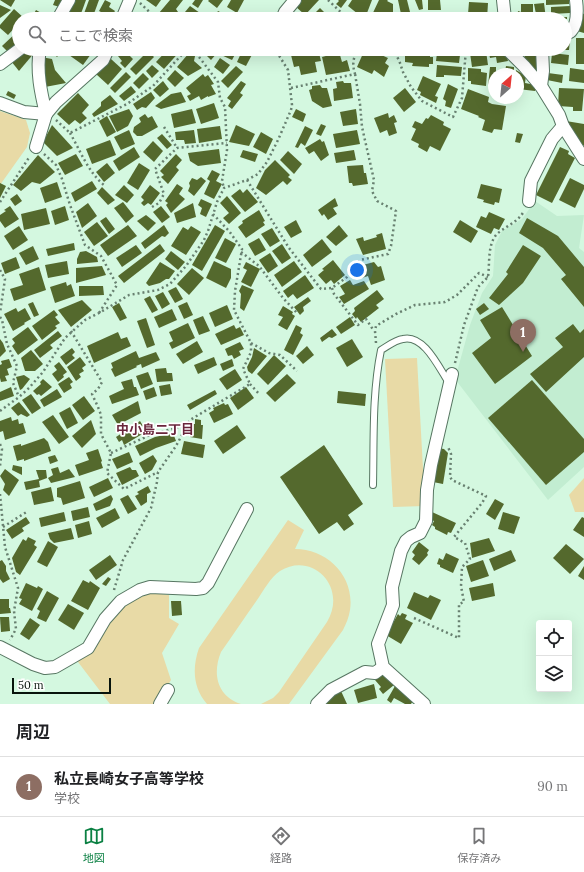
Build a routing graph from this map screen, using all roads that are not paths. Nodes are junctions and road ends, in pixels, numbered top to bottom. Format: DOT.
graph roads {
  1 [pos="69,0"];
  2 [pos="130,0"];
  3 [pos="295,0"];
  4 [pos="503,0"];
  5 [pos="576,0"];
  6 [pos="62,12"];
  7 [pos="125,12"];
  8 [pos="285,12"];
  9 [pos="504,12"];
  10 [pos="572,29"];
  11 [pos="12,55"];
  12 [pos="38,56"];
  13 [pos="105,56"];
  14 [pos="515,56"];
  15 [pos="542,56"];
  16 [pos="0,64"];
  17 [pos="541,86"];
  18 [pos="0,103"];
  19 [pos="46,114"];
  20 [pos="563,126"];
  21 [pos="36,146"];
  22 [pos="584,159"];
  23 [pos="529,201"];
  24 [pos="451,379"];
  25 [pos="372,485"];
  26 [pos="247,509"];
  27 [pos="3,643"];
  28 [pos="383,667"];
  29 [pos="168,690"];
  30 [pos="160,704"];
  31 [pos="318,704"];
  32 [pos="424,704"];
  1 -- 6 [label="street"];
  2 -- 7 [label="street"];
  3 -- 8 [label="street"];
  4 -- 9 [label="street"];
  5 -- 10 [label="street"];
  11 -- 16 [label="street"];
  12 -- 19 [label="street"];
  13 -- 19 [label="street"];
  14 -- 17 [label="street"];
  15 -- 17 [label="street"];
  17 -- 20 [label="street"];
  18 -- 19 [label="street"];
  19 -- 21 [label="street"];
  20 -- 22 [label="street"];
  20 -- 23 [label="street"];
  24 -- 25 [label="lane"];
  24 -- 28 [label="street"];
  26 -- 27 [label="street"];
  28 -- 31 [label="street"];
  28 -- 32 [label="street"];
  29 -- 30 [label="street"];
}
